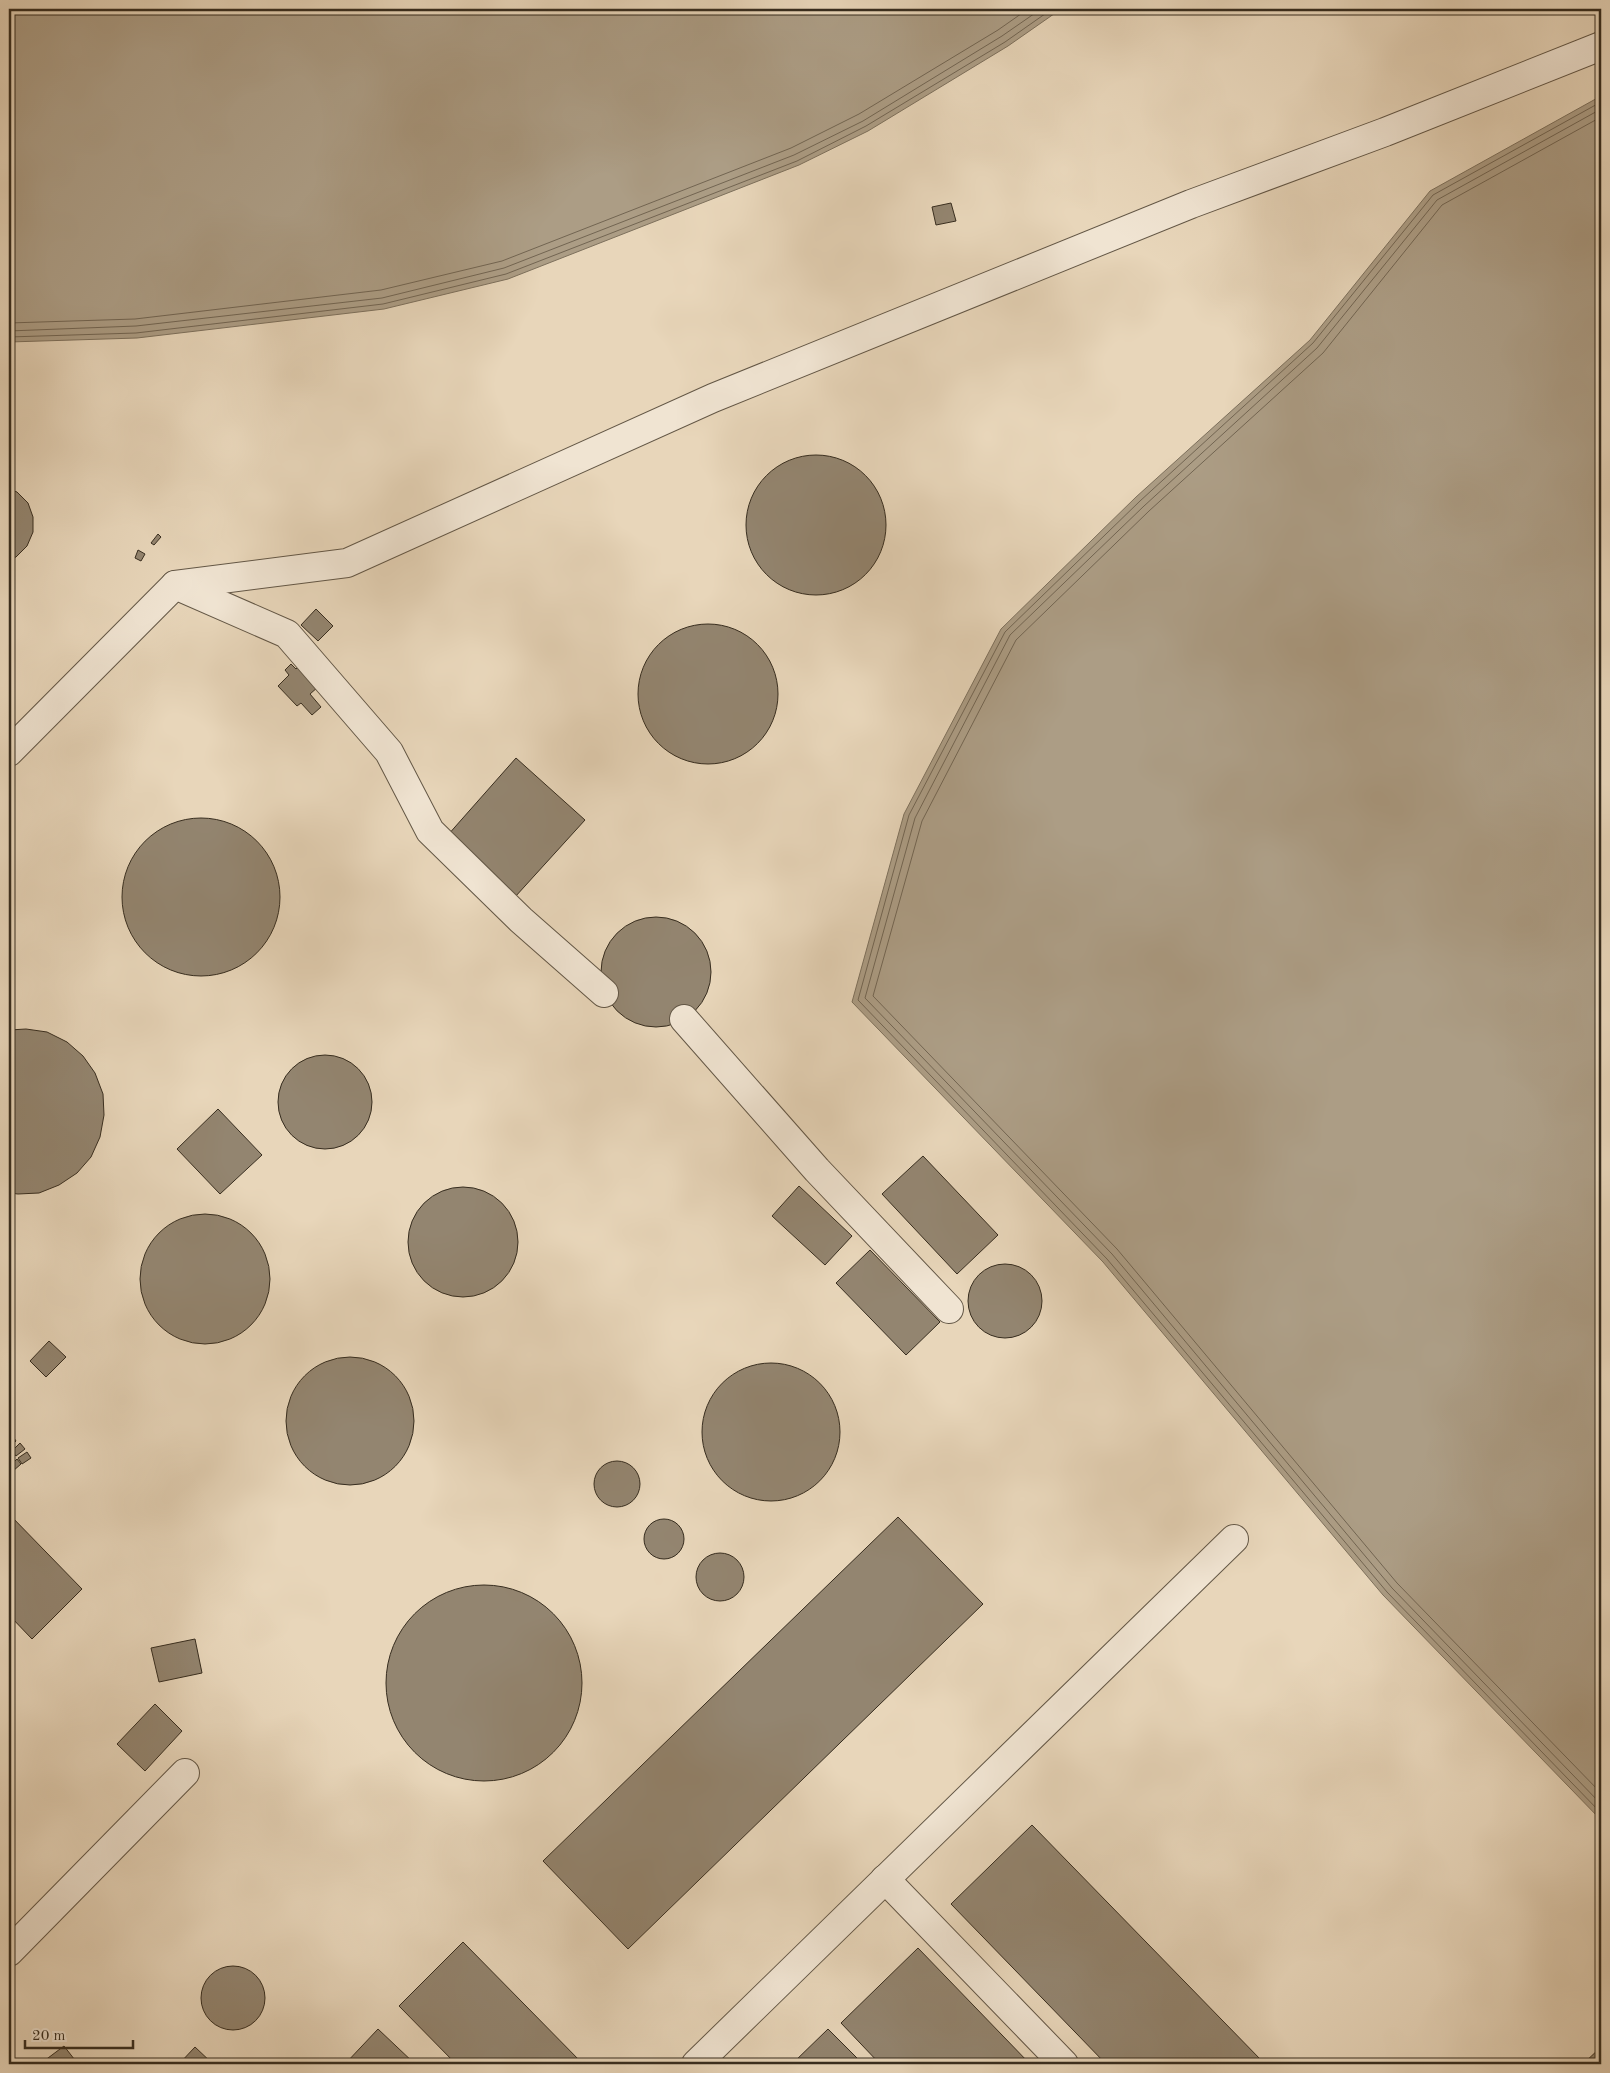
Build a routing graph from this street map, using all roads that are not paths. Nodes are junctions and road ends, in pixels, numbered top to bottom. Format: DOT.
graph roads {
  1 [pos="1601,46"];
  2 [pos="174,585"];
  3 [pos="9,752"];
  4 [pos="604,993"];
  5 [pos="684,1019"];
  6 [pos="949,1309"];
  7 [pos="1234,1539"];
  8 [pos="185,1773"];
  9 [pos="885,1879"];
  10 [pos="9,1952"];
  11 [pos="696,2064"];
  12 [pos="1064,2064"];
  1 -- 2 [label="lane"];
  2 -- 3 [label="lane"];
  2 -- 4 [label="lane"];
  5 -- 6 [label="lane"];
  7 -- 9 [label="lane"];
  8 -- 10 [label="lane"];
  9 -- 11 [label="lane"];
  9 -- 12 [label="lane"];
}
